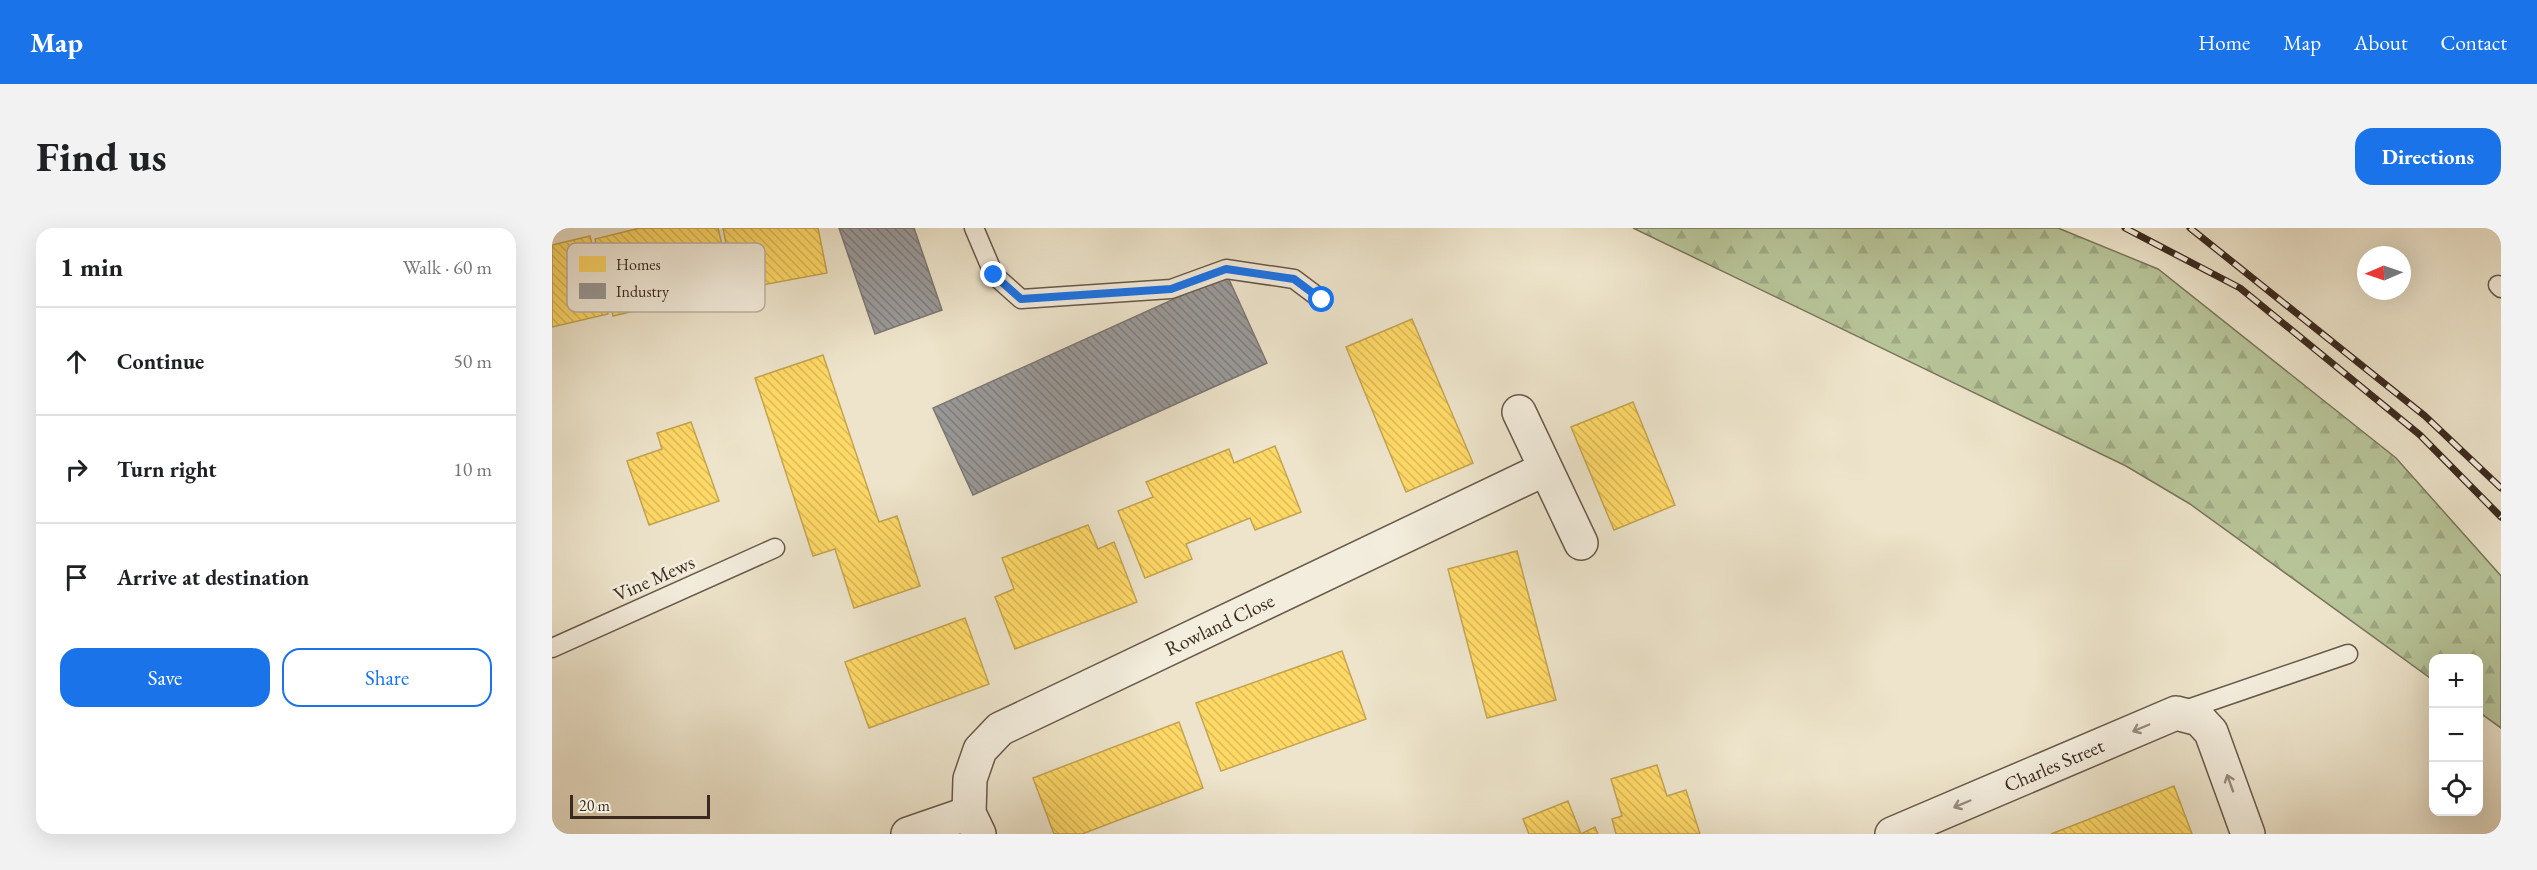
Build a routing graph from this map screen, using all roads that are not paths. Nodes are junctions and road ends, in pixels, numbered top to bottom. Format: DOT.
graph roads {
  1 [pos="974,228"];
  2 [pos="1322,300"];
  3 [pos="1520,412"];
  4 [pos="1545,469"];
  5 [pos="1581,543"];
  6 [pos="775,549"];
  7 [pos="552,648"];
  8 [pos="2348,654"];
  9 [pos="2176,713"];
  10 [pos="974,823"];
  11 [pos="908,834"];
  12 [pos="1892,834"];
  13 [pos="2248,834"];
  1 -- 2 [label="lane"];
  3 -- 4 [label="street"];
  4 -- 5 [label="street"];
  4 -- 10 [label="street, Rowland Close"];
  6 -- 7 [label="lane, Vine Mews"];
  8 -- 9 [label="lane"];
  9 -- 12 [label="street, Charles Street, one-way"];
  13 -- 9 [label="street, one-way"];
  10 -- 11 [label="street"];
}
